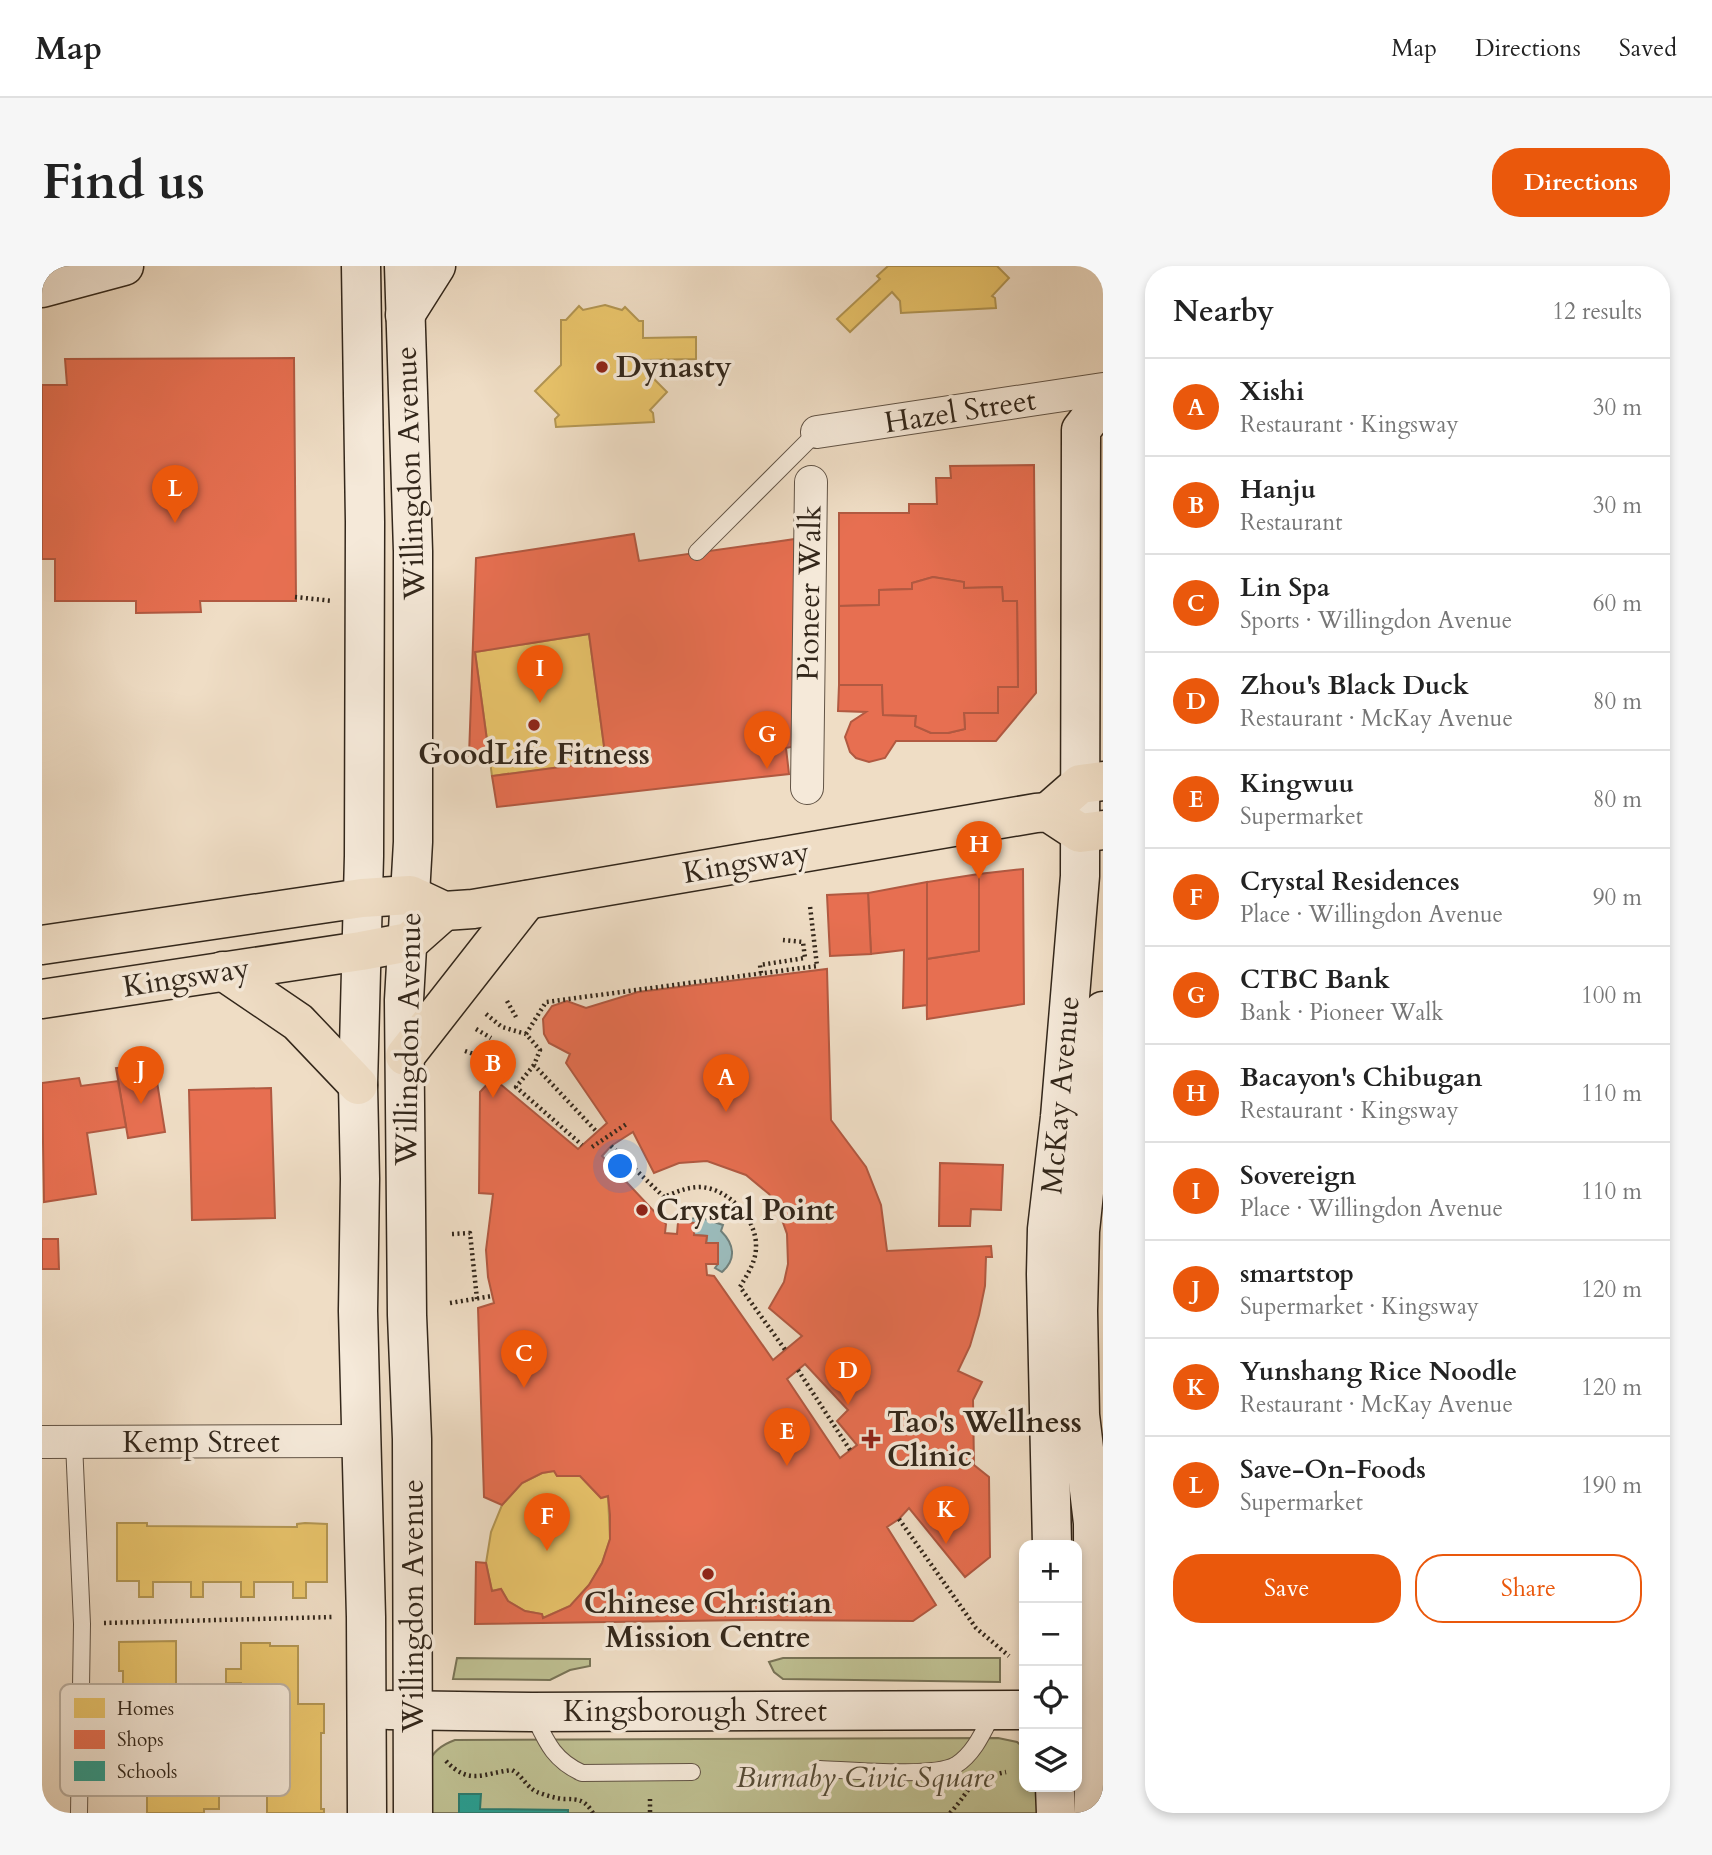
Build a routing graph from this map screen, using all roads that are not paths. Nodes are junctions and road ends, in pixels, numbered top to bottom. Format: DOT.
graph roads {
  1 [pos="124,266"];
  2 [pos="361,266"];
  3 [pos="404,266"];
  4 [pos="436,266"];
  5 [pos="42,288"];
  6 [pos="405,315"];
  7 [pos="1103,389"];
  8 [pos="1103,401"];
  9 [pos="817,432"];
  10 [pos="811,482"];
  11 [pos="696,552"];
  12 [pos="1091,782"];
  13 [pos="807,788"];
  14 [pos="1048,812"];
  15 [pos="1091,831"];
  16 [pos="410,895"];
  17 [pos="362,898"];
  18 [pos="527,900"];
  19 [pos="444,912"];
  20 [pos="408,942"];
  21 [pos="42,945"];
  22 [pos="361,951"];
  23 [pos="223,971"];
  24 [pos="42,999"];
  25 [pos="1103,1011"];
  26 [pos="405,1056"];
  27 [pos="358,1085"];
  28 [pos="1076,1263"];
  29 [pos="360,1441"];
  30 [pos="42,1442"];
  31 [pos="74,1443"];
  32 [pos="1052,1540"];
  33 [pos="81,1684"];
  34 [pos="366,1709"];
  35 [pos="1010,1709"];
  36 [pos="1091,1709"];
  37 [pos="413,1710"];
  38 [pos="532,1712"];
  39 [pos="820,1769"];
  40 [pos="692,1772"];
  41 [pos="1055,1792"];
  42 [pos="367,1813"];
  43 [pos="414,1813"];
  44 [pos="1056,1813"];
  45 [pos="1094,1813"];
  1 -- 5 [label="main road"];
  2 -- 17 [label="main road, Willingdon Avenue"];
  3 -- 6 [label="main road, Willingdon Avenue"];
  4 -- 6 [label="main road"];
  6 -- 16 [label="main road, Willingdon Avenue"];
  7 -- 9 [label="street, Hazel Street"];
  8 -- 12 [label="main road, McKay Avenue"];
  9 -- 11 [label="lane"];
  10 -- 13 [label="street, Pioneer Walk"];
  12 -- 14 [label="main road"];
  12 -- 15 [label="main road, McKay Avenue"];
  14 -- 15 [label="main road"];
  14 -- 18 [label="main road, Kingsway"];
  15 -- 28 [label="main road, McKay Avenue"];
  16 -- 17 [label="main road, Kingsway"];
  16 -- 19 [label="main road"];
  16 -- 20 [label="main road, Willingdon Avenue"];
  17 -- 21 [label="main road, Kingsway"];
  17 -- 22 [label="main road, Willingdon Avenue"];
  18 -- 19 [label="main road, Kingsway"];
  18 -- 26 [label="main road"];
  19 -- 20 [label="main road, Kingsway"];
  20 -- 22 [label="main road, Kingsway"];
  20 -- 26 [label="main road, Willingdon Avenue"];
  22 -- 23 [label="main road, Kingsway"];
  22 -- 27 [label="main road, Willingdon Avenue"];
  23 -- 24 [label="main road, Kingsway"];
  23 -- 27 [label="main road"];
  25 -- 28 [label="main road, McKay Avenue"];
  26 -- 37 [label="main road, Willingdon Avenue"];
  27 -- 29 [label="main road, Willingdon Avenue"];
  28 -- 32 [label="main road, McKay Avenue"];
  28 -- 36 [label="main road, McKay Avenue"];
  29 -- 31 [label="street, Kemp Street"];
  29 -- 34 [label="main road, Willingdon Avenue"];
  30 -- 31 [label="street, Kemp Street"];
  31 -- 33 [label="lane"];
  34 -- 37 [label="main road, Kingsborough Street"];
  34 -- 42 [label="main road, Willingdon Avenue"];
  35 -- 38 [label="main road, Kingsborough Street"];
  35 -- 39 [label="lane"];
  36 -- 45 [label="main road, McKay Avenue"];
  37 -- 38 [label="main road, Kingsborough Street"];
  37 -- 43 [label="main road, Willingdon Avenue"];
  38 -- 40 [label="lane"];
  41 -- 44 [label="main road"];
}
